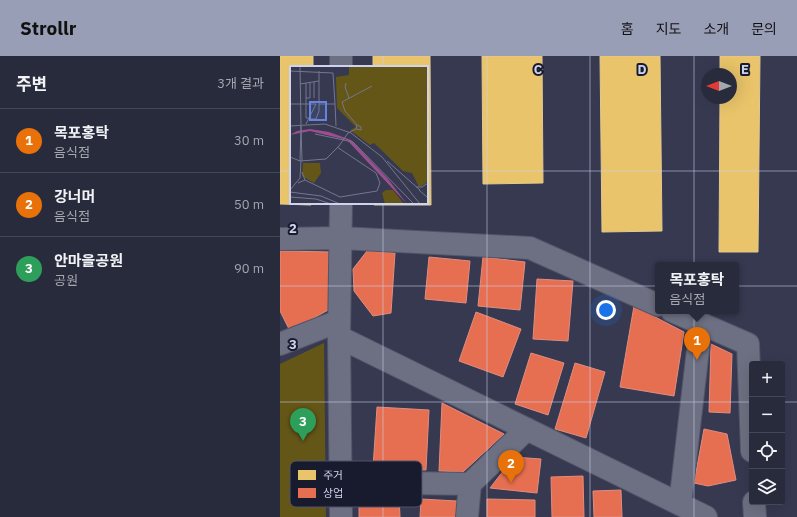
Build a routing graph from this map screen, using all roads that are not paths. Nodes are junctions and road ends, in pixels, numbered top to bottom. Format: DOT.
graph roads {
  1 [pos="341,204"];
  2 [pos="341,238"];
  3 [pos="280,239"];
  4 [pos="655,304"];
  5 [pos="679,314"];
  6 [pos="701,324"];
  7 [pos="339,329"];
  8 [pos="280,344"];
  9 [pos="526,430"];
  10 [pos="751,433"];
  11 [pos="341,461"];
  12 [pos="422,483"];
  13 [pos="470,484"];
  14 [pos="680,504"];
  15 [pos="754,505"];
  16 [pos="467,517"];
  17 [pos="706,517"];
  18 [pos="755,517"];
  1 -- 2 [label="street"];
  2 -- 3 [label="street"];
  2 -- 4 [label="street"];
  2 -- 7 [label="street"];
  5 -- 6 [label="street"];
  6 -- 10 [label="street"];
  6 -- 14 [label="street"];
  7 -- 8 [label="street"];
  7 -- 9 [label="street"];
  7 -- 11 [label="street"];
  9 -- 13 [label="street"];
  9 -- 14 [label="street"];
  12 -- 13 [label="street"];
  13 -- 16 [label="street"];
  14 -- 17 [label="street"];
  15 -- 18 [label="street"];
}
